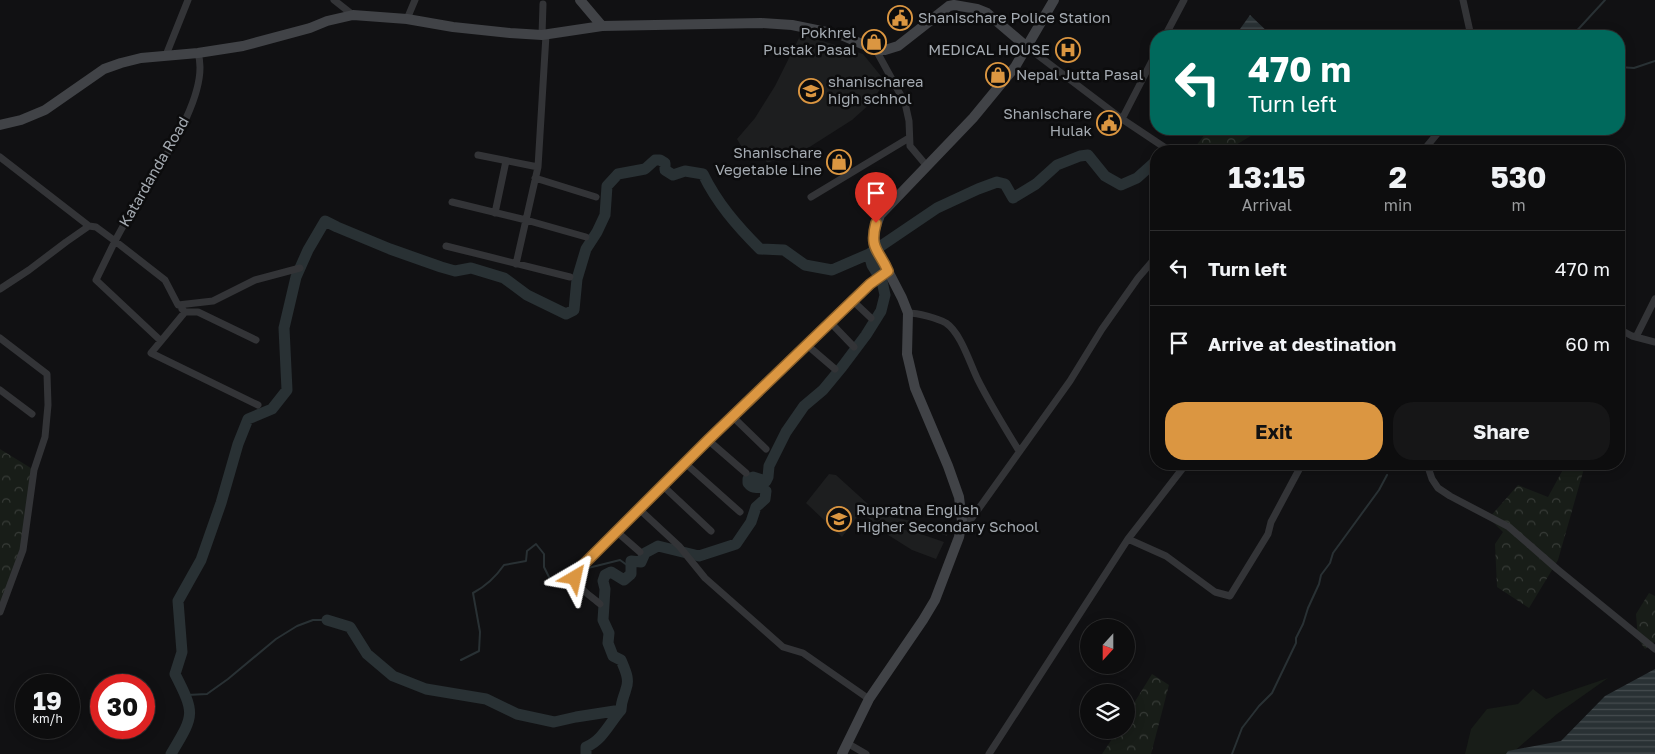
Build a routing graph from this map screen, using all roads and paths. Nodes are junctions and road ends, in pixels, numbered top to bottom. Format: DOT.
graph roads {
  1 [pos="188,0"];
  2 [pos="334,0"];
  3 [pos="415,0"];
  4 [pos="580,0"];
  5 [pos="1054,0"];
  6 [pos="1184,0"];
  7 [pos="1463,0"];
  8 [pos="543,4"];
  9 [pos="353,16"];
  10 [pos="407,19"];
  11 [pos="602,26"];
  12 [pos="1168,30"];
  13 [pos="1470,30"];
  14 [pos="544,35"];
  15 [pos="1027,47"];
  16 [pos="876,50"];
  17 [pos="198,53"];
  18 [pos="166,56"];
  19 [pos="1150,64"];
  20 [pos="1122,118"];
  21 [pos="0,125"];
  22 [pos="1436,135"];
  23 [pos="909,138"];
  24 [pos="1161,145"];
  25 [pos="1428,145"];
  26 [pos="478,155"];
  27 [pos="0,157"];
  28 [pos="506,161"];
  29 [pos="926,165"];
  30 [pos="538,167"];
  31 [pos="535,178"];
  32 [pos="596,196"];
  33 [pos="811,196"];
  34 [pos="452,202"];
  35 [pos="495,212"];
  36 [pos="526,220"];
  37 [pos="89,226"];
  38 [pos="586,237"];
  39 [pos="115,242"];
  40 [pos="446,246"];
  41 [pos="516,264"];
  42 [pos="1150,264"];
  43 [pos="300,268"];
  44 [pos="881,276"];
  45 [pos="570,277"];
  46 [pos="0,289"];
  47 [pos="1655,299"];
  48 [pos="853,301"];
  49 [pos="178,305"];
  50 [pos="184,312"];
  51 [pos="908,314"];
  52 [pos="871,318"];
  53 [pos="830,322"];
  54 [pos="1625,332"];
  55 [pos="1636,337"];
  56 [pos="0,338"];
  57 [pos="256,340"];
  58 [pos="161,341"];
  59 [pos="1655,342"];
  60 [pos="807,345"];
  61 [pos="854,347"];
  62 [pos="835,370"];
  63 [pos="0,390"];
  64 [pos="258,405"];
  65 [pos="32,414"];
  66 [pos="733,417"];
  67 [pos="708,440"];
  68 [pos="766,449"];
  69 [pos="1019,451"];
  70 [pos="685,463"];
  71 [pos="1181,470"];
  72 [pos="1299,470"];
  73 [pos="1429,470"];
  74 [pos="746,473"];
  75 [pos="662,486"];
  76 [pos="639,509"];
  77 [pos="740,512"];
  78 [pos="962,521"];
  79 [pos="616,531"];
  80 [pos="711,531"];
  81 [pos="1128,539"];
  82 [pos="640,552"];
  83 [pos="600,604"];
  84 [pos="0,612"];
  85 [pos="1655,649"];
  86 [pos="869,699"];
  87 [pos="846,743"];
  88 [pos="842,754"];
  89 [pos="866,754"];
  90 [pos="989,754"];
  1 -- 18 [label="street"];
  2 -- 9 [label="street"];
  3 -- 10 [label="street"];
  4 -- 11 [label="street"];
  5 -- 15 [label="street"];
  6 -- 12 [label="street"];
  7 -- 13 [label="street"];
  8 -- 14 [label="street"];
  9 -- 10 [label="street"];
  9 -- 17 [label="street"];
  10 -- 14 [label="street"];
  11 -- 14 [label="street"];
  11 -- 16 [label="street"];
  14 -- 30 [label="street"];
  15 -- 16 [label="street"];
  15 -- 20 [label="street"];
  15 -- 29 [label="street"];
  16 -- 23 [label="street"];
  17 -- 18 [label="street"];
  17 -- 39 [label="street, Katardanda Road"];
  18 -- 21 [label="street"];
  19 -- 20 [label="street"];
  20 -- 24 [label="street"];
  22 -- 25 [label="street"];
  23 -- 29 [label="street"];
  23 -- 33 [label="street"];
  26 -- 28 [label="street"];
  27 -- 37 [label="street, Katardanda Road"];
  28 -- 30 [label="street"];
  28 -- 35 [label="street"];
  29 -- 44 [label="street"];
  30 -- 31 [label="street"];
  31 -- 32 [label="street"];
  31 -- 36 [label="street"];
  34 -- 35 [label="street"];
  35 -- 36 [label="street"];
  36 -- 38 [label="street"];
  36 -- 41 [label="street"];
  37 -- 39 [label="street, Katardanda Road"];
  37 -- 46 [label="street"];
  39 -- 49 [label="street"];
  39 -- 58 [label="street"];
  40 -- 41 [label="street"];
  41 -- 45 [label="street"];
  42 -- 69 [label="street"];
  43 -- 49 [label="street"];
  44 -- 48 [label="street"];
  44 -- 51 [label="street"];
  47 -- 55 [label="street"];
  48 -- 52 [label="street"];
  48 -- 53 [label="street"];
  49 -- 50 [label="street"];
  50 -- 57 [label="street"];
  50 -- 58 [label="street"];
  51 -- 69 [label="street"];
  51 -- 78 [label="street"];
  53 -- 60 [label="street"];
  53 -- 61 [label="street"];
  54 -- 55 [label="street"];
  55 -- 59 [label="street"];
  56 -- 84 [label="street"];
  58 -- 64 [label="street"];
  60 -- 62 [label="street"];
  60 -- 66 [label="street"];
  63 -- 65 [label="street"];
  66 -- 67 [label="street"];
  66 -- 68 [label="street"];
  67 -- 70 [label="street"];
  67 -- 74 [label="street"];
  69 -- 78 [label="street"];
  70 -- 75 [label="street"];
  70 -- 77 [label="street"];
  71 -- 81 [label="street"];
  72 -- 81 [label="street"];
  73 -- 85 [label="street"];
  75 -- 76 [label="street"];
  75 -- 80 [label="street"];
  76 -- 79 [label="street"];
  76 -- 86 [label="street"];
  78 -- 86 [label="street"];
  79 -- 82 [label="street"];
  79 -- 83 [label="street"];
  81 -- 90 [label="street"];
  86 -- 87 [label="street"];
  87 -- 88 [label="street"];
  87 -- 89 [label="street"];
}
